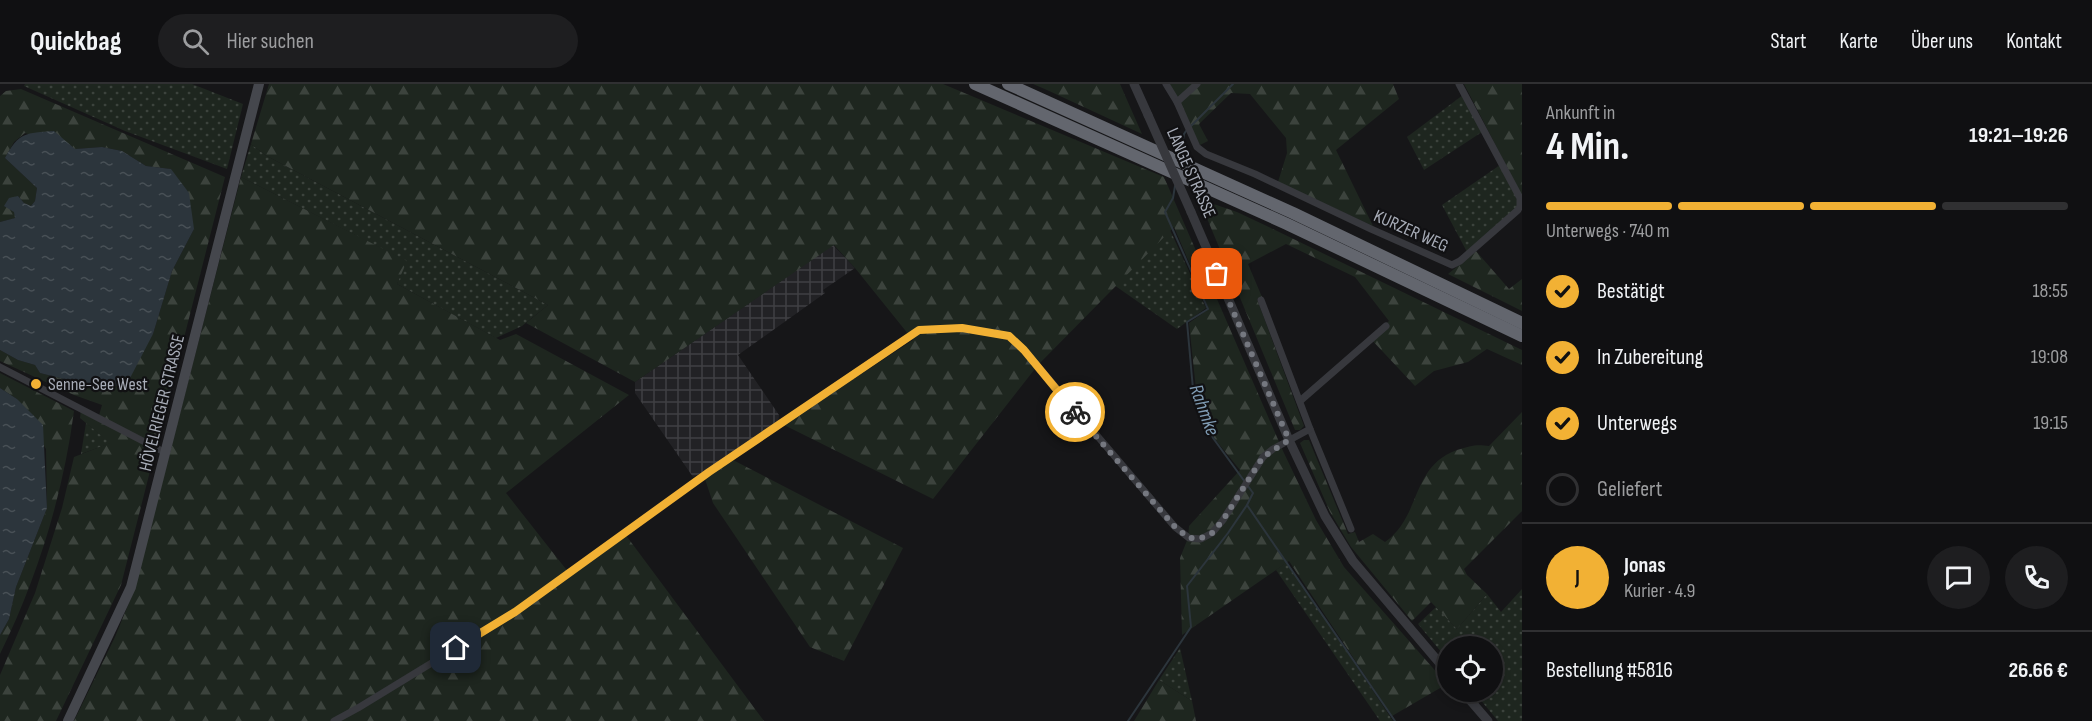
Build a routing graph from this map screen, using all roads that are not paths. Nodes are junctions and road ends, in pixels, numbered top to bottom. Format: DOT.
graph roads {
  1 [pos="260,84"];
  2 [pos="975,84"];
  3 [pos="1008,84"];
  4 [pos="1134,84"];
  5 [pos="1166,84"];
  6 [pos="1197,84"];
  7 [pos="1460,84"];
  8 [pos="1177,102"];
  9 [pos="1170,163"];
  10 [pos="1182,169"];
  11 [pos="1261,300"];
  12 [pos="1522,322"];
  13 [pos="1386,326"];
  14 [pos="1522,336"];
  15 [pos="0,367"];
  16 [pos="1300,401"];
  17 [pos="1310,429"];
  18 [pos="1289,440"];
  19 [pos="166,453"];
  20 [pos="1351,530"];
  21 [pos="1437,660"];
  22 [pos="1472,702"];
  23 [pos="68,721"];
  24 [pos="334,721"];
  25 [pos="1488,721"];
  1 -- 19 [label="main road, HÖVELRIEGER STRASSE"];
  2 -- 9 [label="highway"];
  3 -- 9 [label="highway"];
  4 -- 18 [label="street, LANGE STRASSE, bridge"];
  5 -- 8 [label="street, KURZER WEG"];
  6 -- 8 [label="street"];
  7 -- 8 [label="street, KURZER WEG"];
  9 -- 10 [label="highway, bridge"];
  10 -- 12 [label="highway"];
  10 -- 14 [label="highway"];
  11 -- 16 [label="street"];
  13 -- 16 [label="street"];
  15 -- 19 [label="street"];
  16 -- 17 [label="street"];
  17 -- 18 [label="street"];
  17 -- 20 [label="street"];
  18 -- 21 [label="street, LANGE STRASSE"];
  18 -- 24 [label="street"];
  19 -- 23 [label="main road, HÖVELRIEGER STRASSE"];
  22 -- 25 [label="street"];
}
